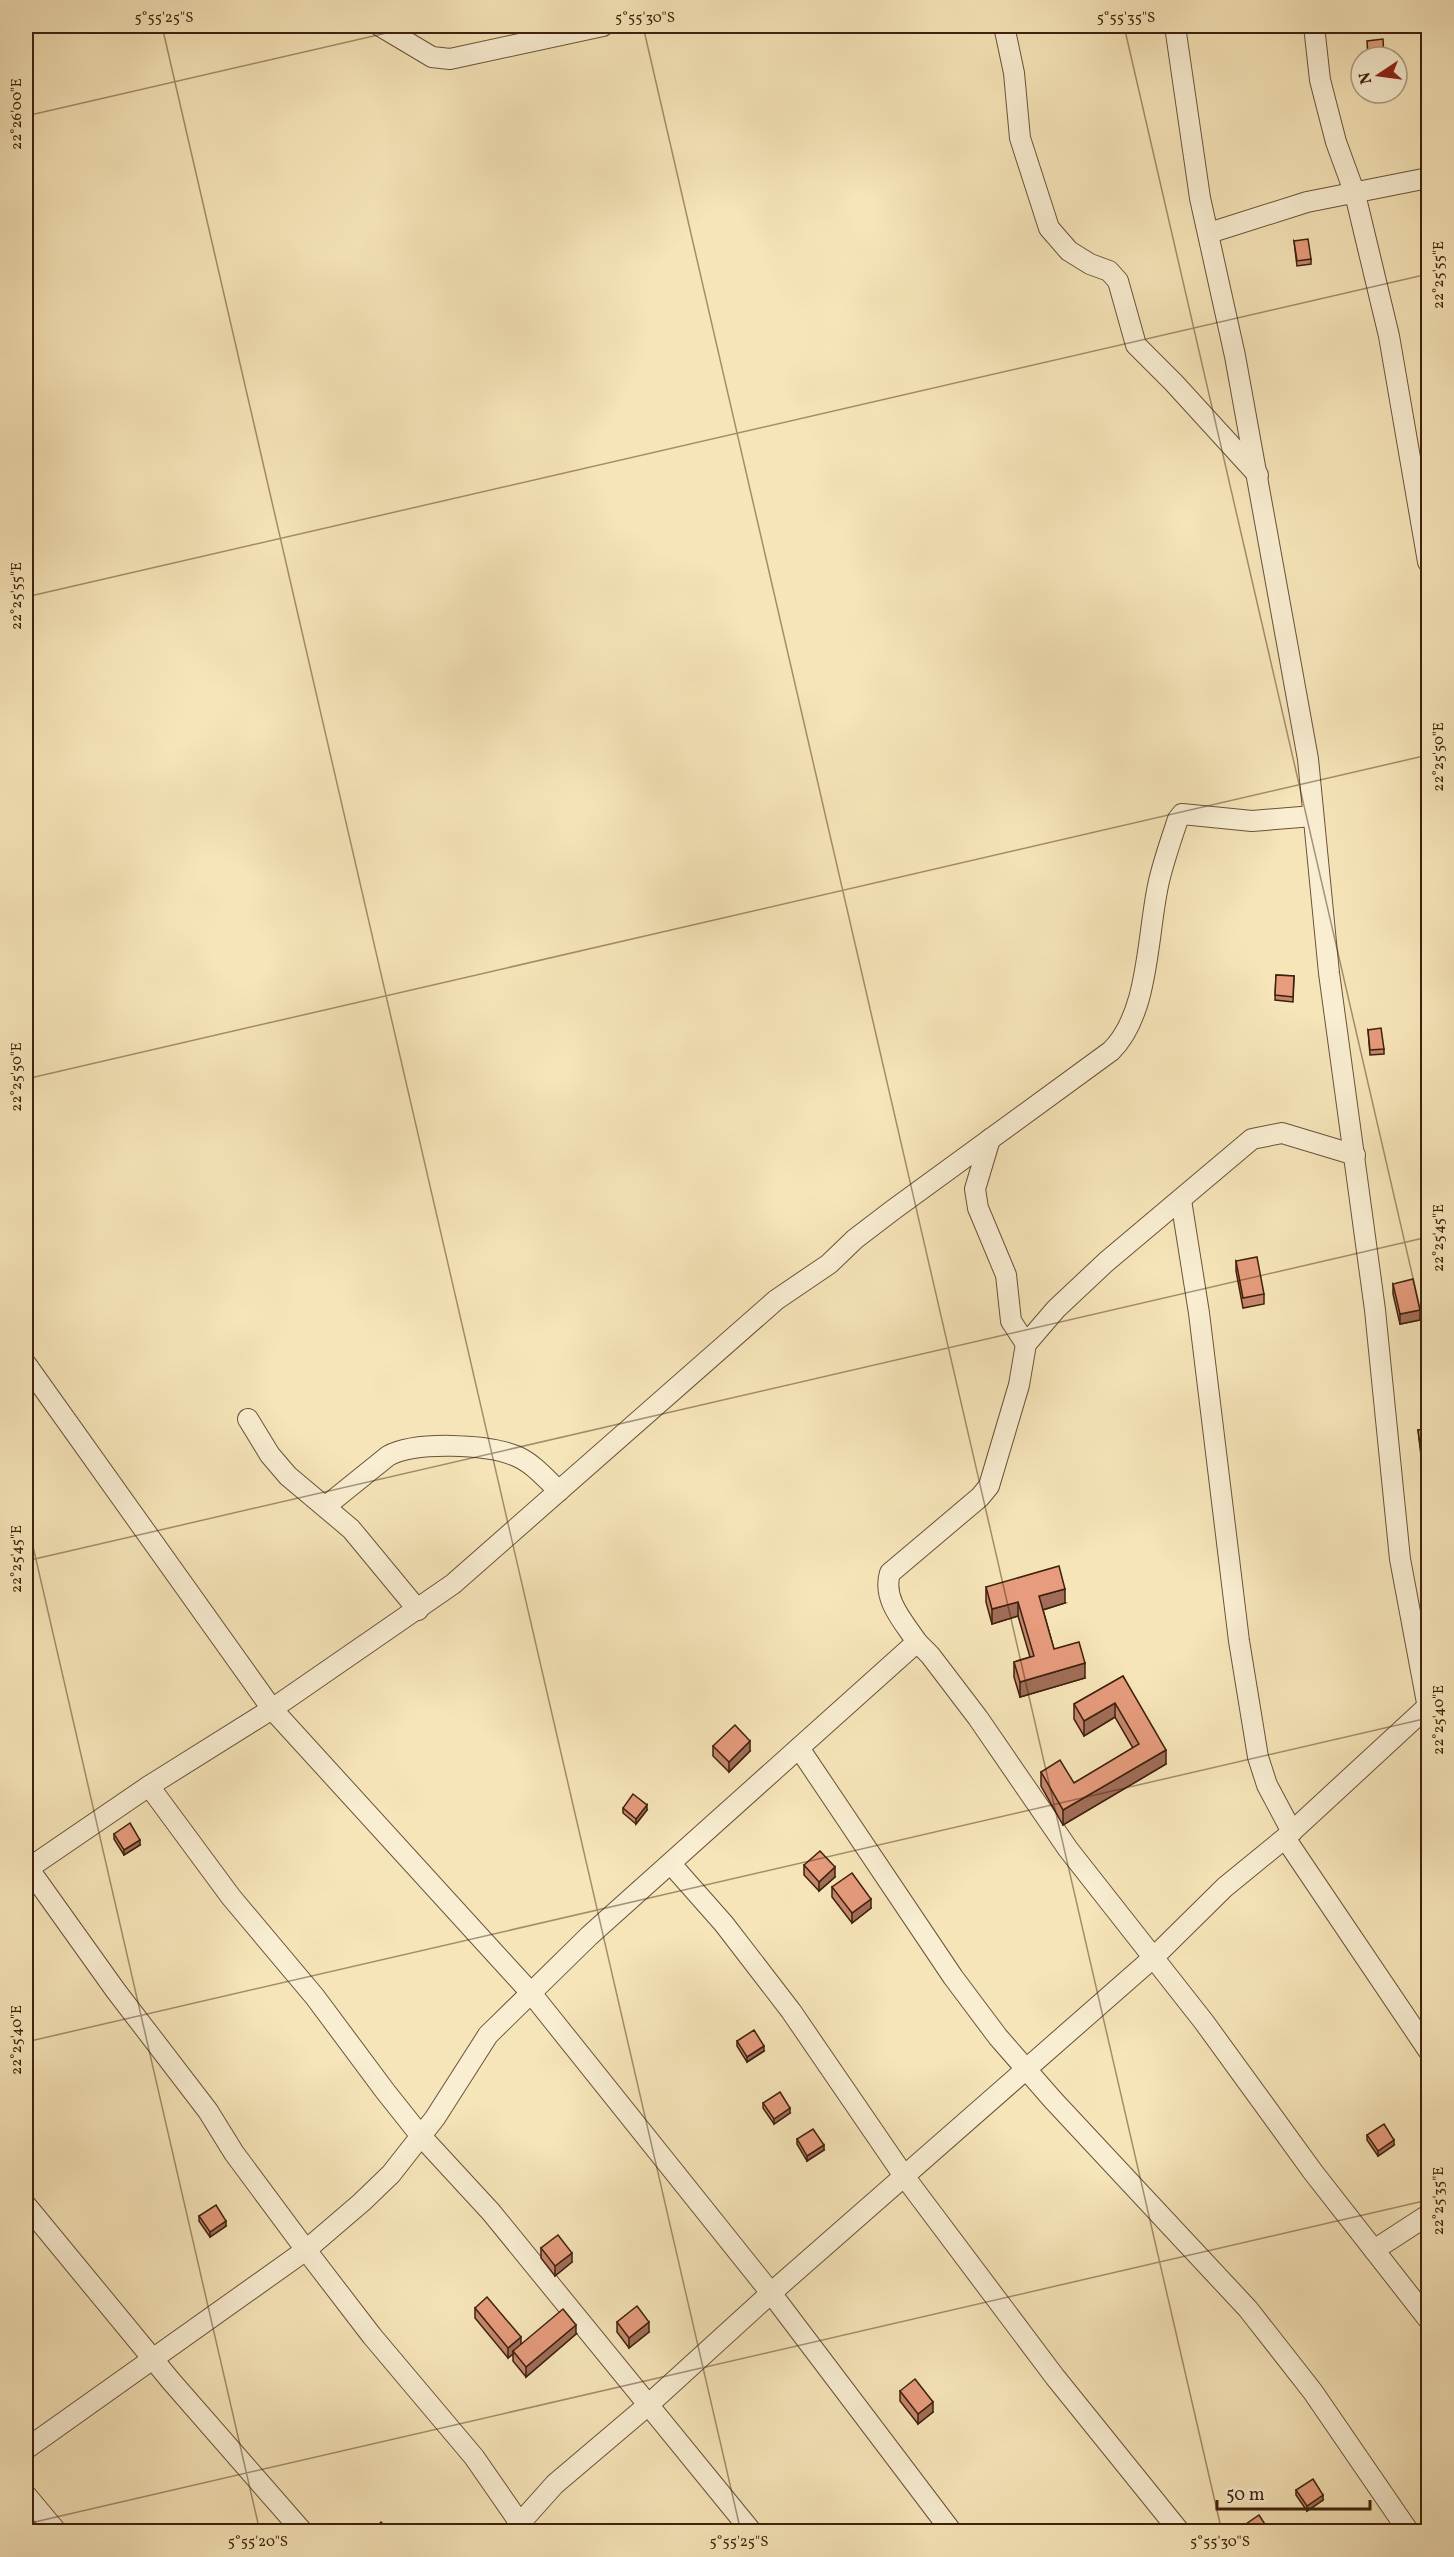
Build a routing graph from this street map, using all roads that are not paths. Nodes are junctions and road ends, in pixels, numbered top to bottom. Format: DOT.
graph roads {
  1 [pos="380,26"];
  2 [pos="603,26"];
  3 [pos="1004,26"];
  4 [pos="1175,26"];
  5 [pos="1314,26"];
  6 [pos="1428,178"];
  7 [pos="1355,194"];
  8 [pos="1209,232"];
  9 [pos="1258,475"];
  10 [pos="1428,562"];
  11 [pos="1313,816"];
  12 [pos="990,1139"];
  13 [pos="1355,1155"];
  14 [pos="955,1166"];
  15 [pos="975,1189"];
  16 [pos="1181,1200"];
  17 [pos="1026,1344"];
  18 [pos="26,1364"];
  19 [pos="248,1419"];
  20 [pos="559,1491"];
  21 [pos="326,1506"];
  22 [pos="418,1610"];
  23 [pos="917,1642"];
  24 [pos="1428,1707"];
  25 [pos="272,1709"];
  26 [pos="799,1748"];
  27 [pos="149,1786"];
  28 [pos="1288,1835"];
  29 [pos="671,1864"];
  30 [pos="26,1868"];
  31 [pos="1154,1957"];
  32 [pos="531,1993"];
  33 [pos="1428,2050"];
  34 [pos="1028,2068"];
  35 [pos="420,2135"];
  36 [pos="904,2176"];
  37 [pos="26,2205"];
  38 [pos="1428,2215"];
  39 [pos="306,2250"];
  40 [pos="1374,2250"];
  41 [pos="771,2293"];
  42 [pos="1428,2319"];
  43 [pos="152,2357"];
  44 [pos="647,2406"];
  45 [pos="26,2449"];
  46 [pos="26,2494"];
  47 [pos="519,2529"];
  48 [pos="57,2532"];
  49 [pos="303,2532"];
  50 [pos="752,2532"];
  51 [pos="952,2532"];
  52 [pos="1180,2532"];
  53 [pos="1409,2532"];
  1 -- 2 [label="street"];
  3 -- 9 [label="street"];
  4 -- 8 [label="street"];
  5 -- 7 [label="street"];
  6 -- 7 [label="street"];
  7 -- 8 [label="street"];
  7 -- 10 [label="street"];
  8 -- 9 [label="street"];
  9 -- 11 [label="street"];
  11 -- 12 [label="street"];
  11 -- 13 [label="street"];
  12 -- 14 [label="street"];
  12 -- 15 [label="street"];
  13 -- 16 [label="street"];
  13 -- 24 [label="street"];
  14 -- 15 [label="street"];
  14 -- 20 [label="street"];
  15 -- 17 [label="street"];
  16 -- 17 [label="street"];
  16 -- 28 [label="street"];
  17 -- 23 [label="street"];
  18 -- 25 [label="street"];
  19 -- 21 [label="street"];
  20 -- 21 [label="street"];
  20 -- 22 [label="street"];
  21 -- 22 [label="street"];
  22 -- 25 [label="street"];
  23 -- 26 [label="street"];
  23 -- 31 [label="street"];
  24 -- 28 [label="street"];
  25 -- 27 [label="street"];
  25 -- 32 [label="street"];
  26 -- 29 [label="street"];
  26 -- 34 [label="street"];
  27 -- 30 [label="street"];
  27 -- 35 [label="street"];
  28 -- 31 [label="street"];
  28 -- 33 [label="street"];
  29 -- 32 [label="street"];
  29 -- 36 [label="street"];
  30 -- 39 [label="street"];
  31 -- 34 [label="street"];
  31 -- 40 [label="street"];
  32 -- 35 [label="street"];
  32 -- 41 [label="street"];
  34 -- 36 [label="street"];
  34 -- 53 [label="street"];
  35 -- 39 [label="street"];
  35 -- 44 [label="street"];
  36 -- 41 [label="street"];
  36 -- 52 [label="street"];
  37 -- 43 [label="street"];
  38 -- 40 [label="street"];
  39 -- 43 [label="street"];
  39 -- 47 [label="street"];
  40 -- 42 [label="street"];
  41 -- 44 [label="street"];
  41 -- 51 [label="street"];
  43 -- 45 [label="street"];
  43 -- 49 [label="street"];
  44 -- 47 [label="street"];
  44 -- 50 [label="street"];
  46 -- 48 [label="street"];
}
